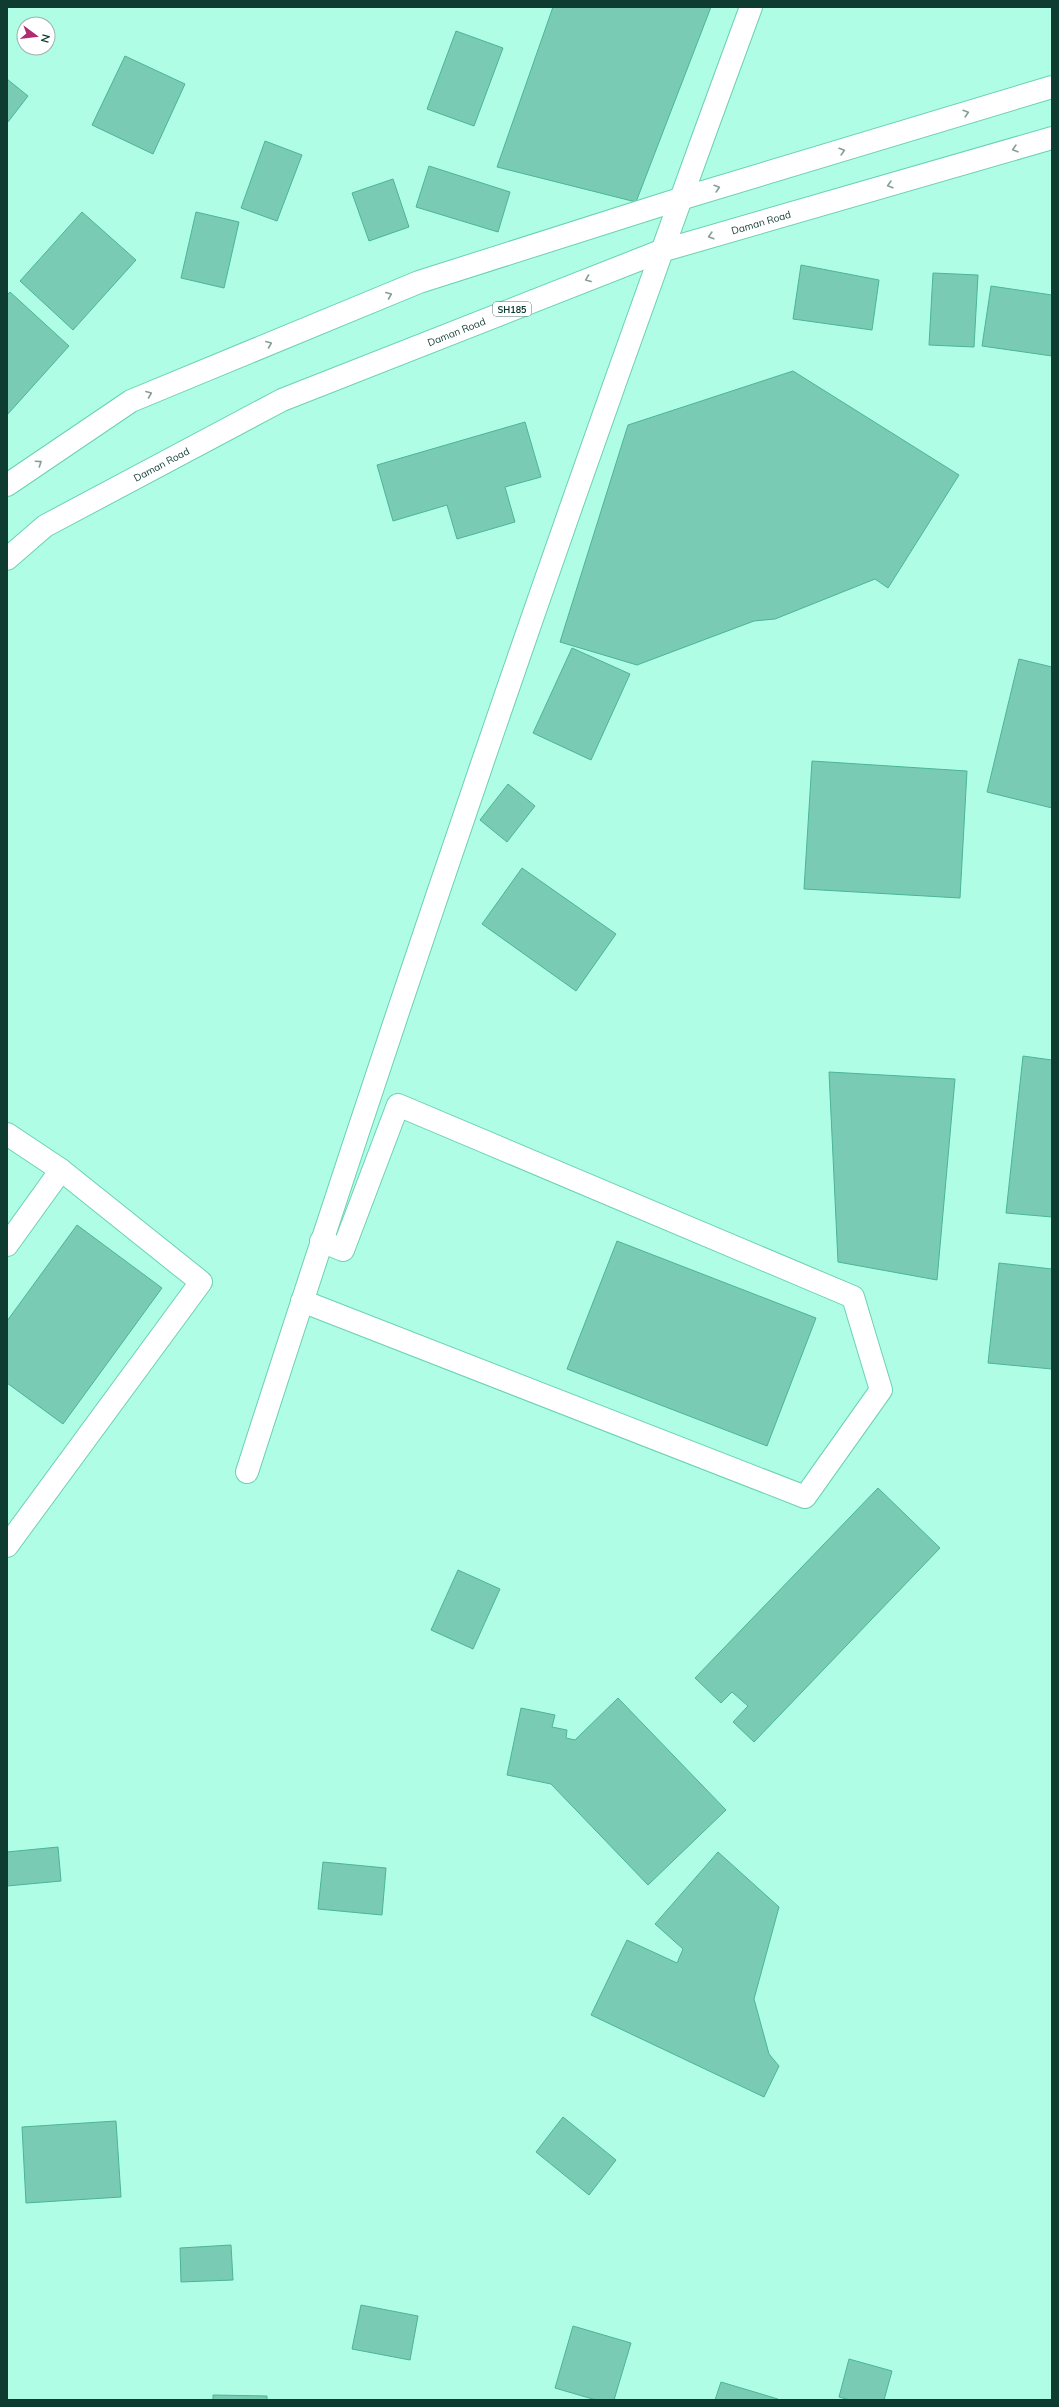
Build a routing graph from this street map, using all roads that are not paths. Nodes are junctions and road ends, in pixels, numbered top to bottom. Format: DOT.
graph roads {
  1 [pos="750,7"];
  2 [pos="1052,88"];
  3 [pos="1052,138"];
  4 [pos="680,200"];
  5 [pos="661,251"];
  6 [pos="7,485"];
  7 [pos="7,559"];
  8 [pos="7,1134"];
  9 [pos="61,1170"];
  10 [pos="322,1241"];
  11 [pos="7,1245"];
  12 [pos="302,1300"];
  13 [pos="247,1472"];
  14 [pos="7,1546"];
  1 -- 4 [label="street"];
  4 -- 2 [label="street, one-way"];
  3 -- 5 [label="street, Daman Road / SH185, one-way"];
  4 -- 5 [label="street"];
  6 -- 4 [label="street, one-way"];
  5 -- 7 [label="street, Daman Road / SH185, one-way"];
  5 -- 10 [label="street"];
  8 -- 9 [label="street"];
  9 -- 11 [label="street"];
  9 -- 14 [label="street"];
  10 -- 12 [label="street"];
  10 -- 12 [label="street"];
  12 -- 13 [label="street"];
}
